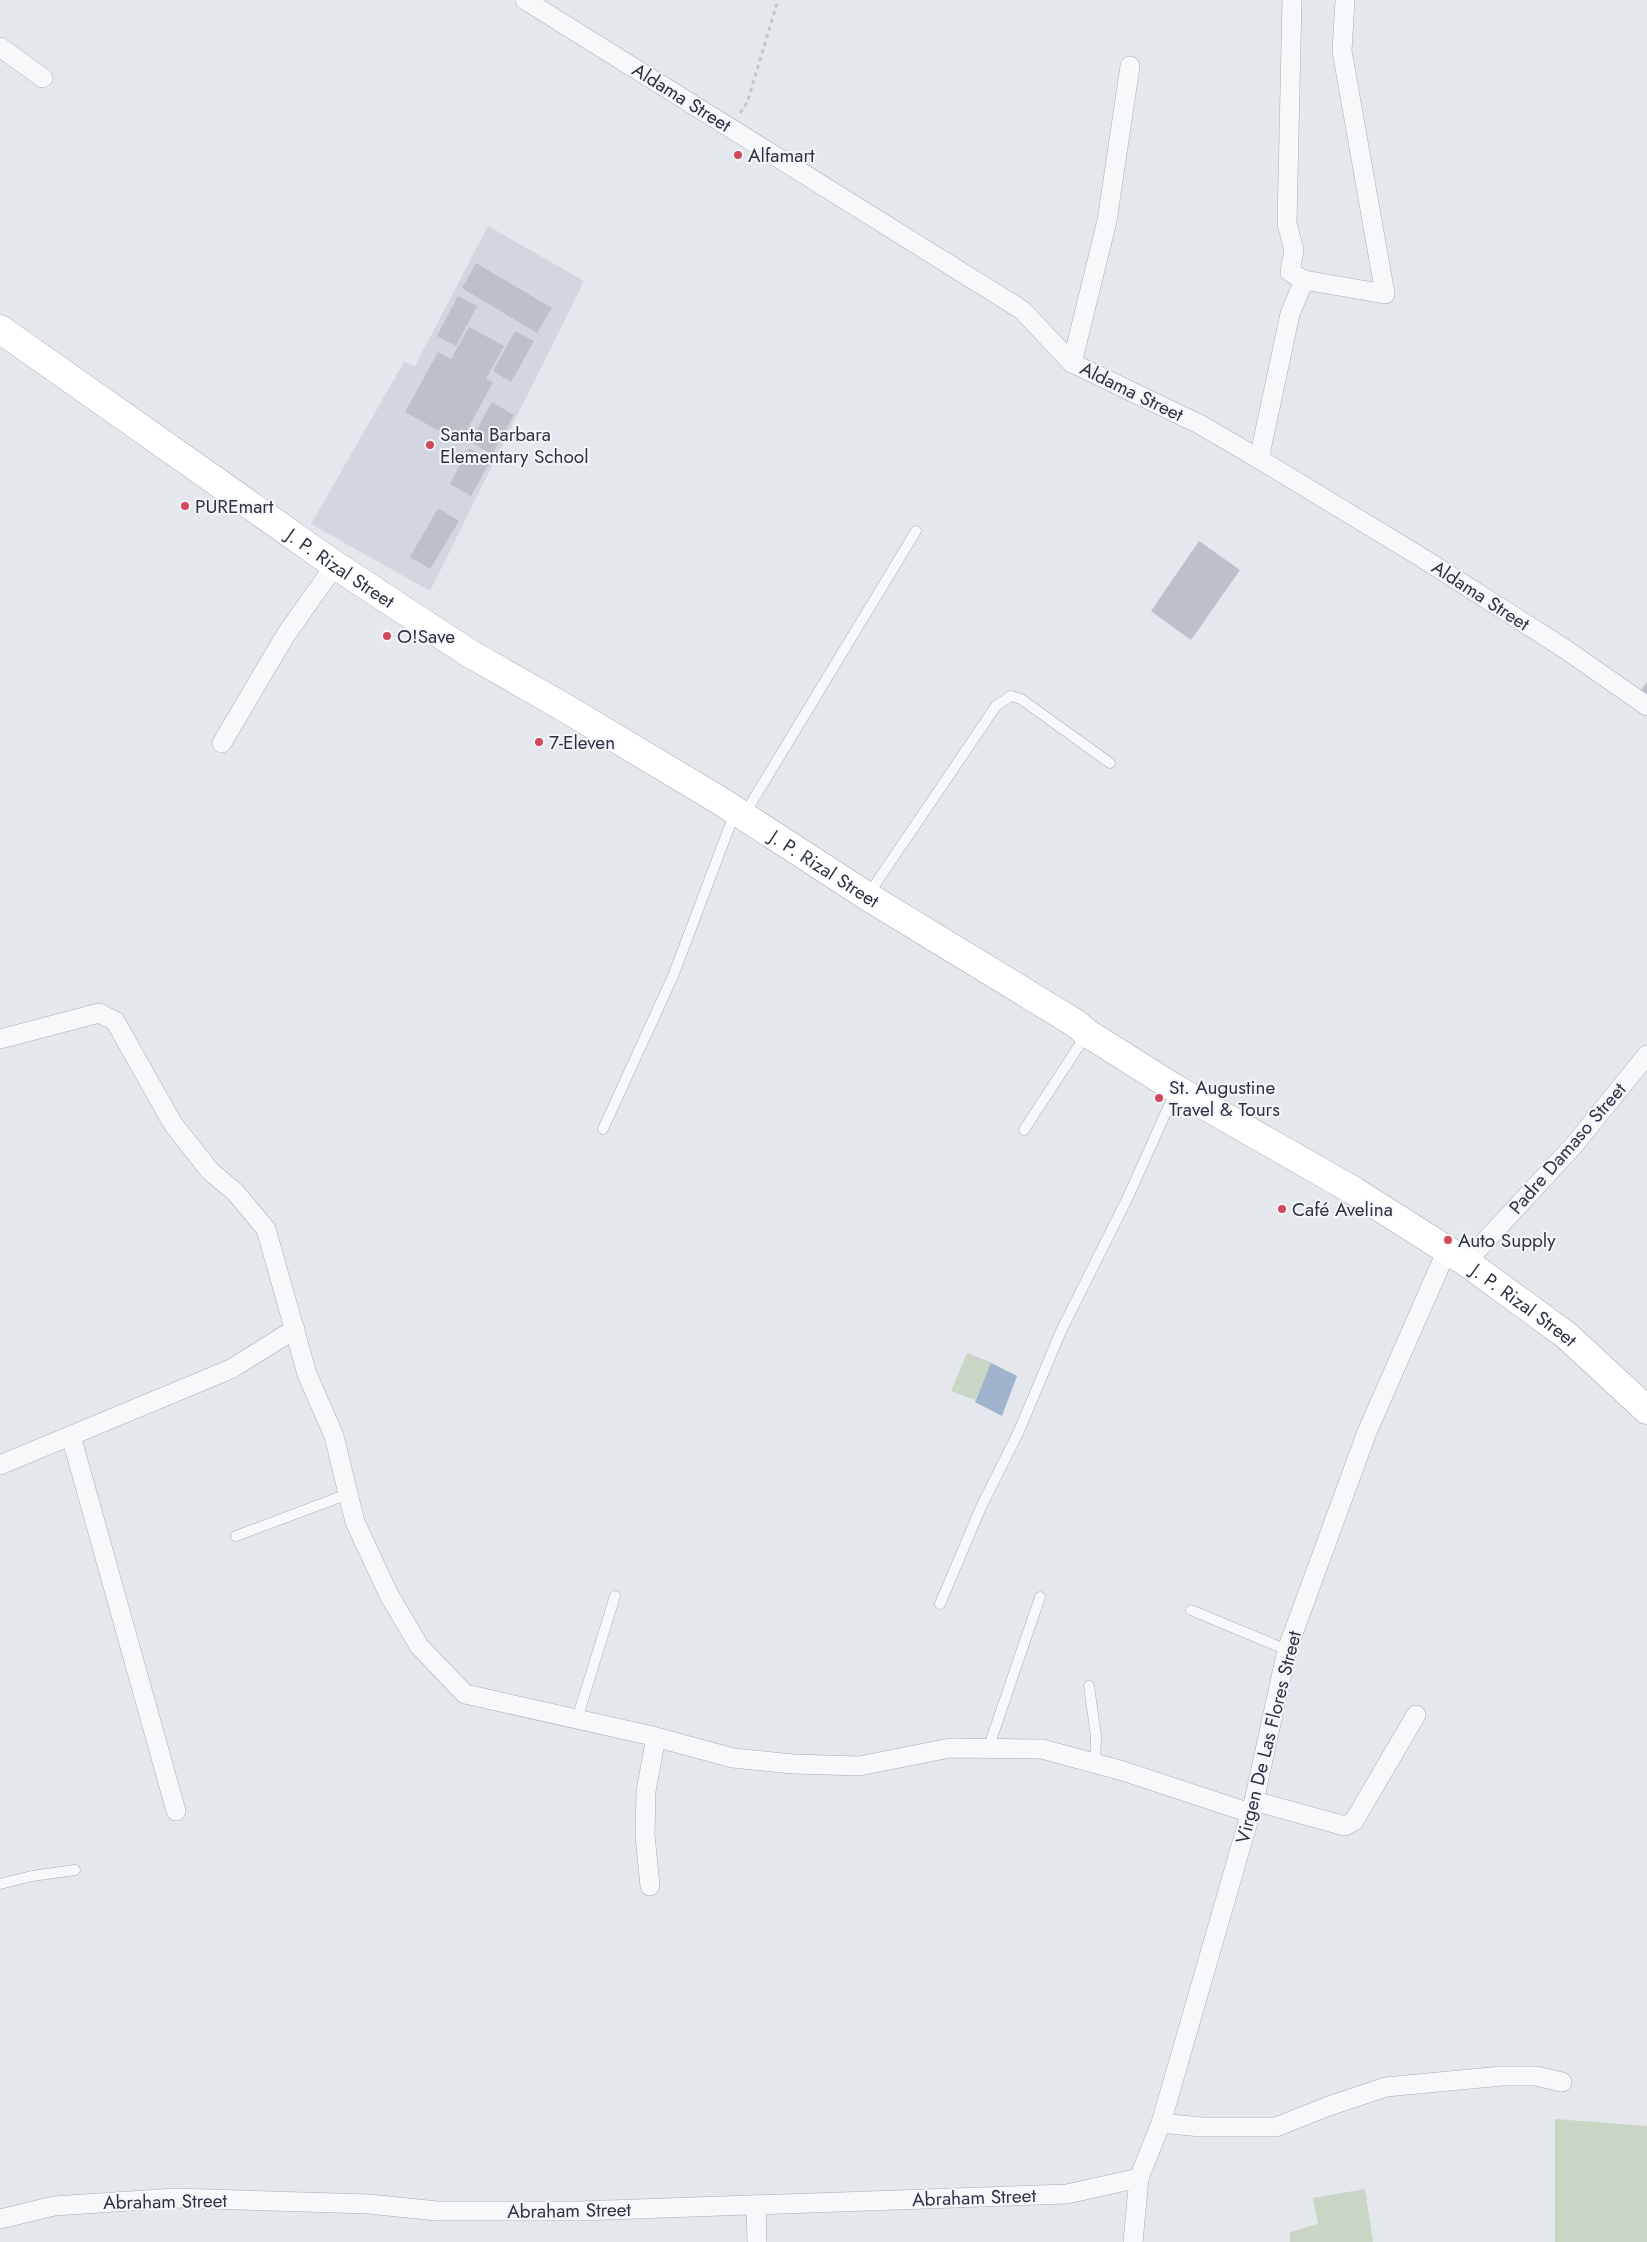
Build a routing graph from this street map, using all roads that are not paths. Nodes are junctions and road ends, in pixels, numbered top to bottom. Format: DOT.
graph roads {
  1 [pos="525,0"];
  2 [pos="1292,0"];
  3 [pos="1345,0"];
  4 [pos="0,47"];
  5 [pos="1130,66"];
  6 [pos="43,78"];
  7 [pos="1304,280"];
  8 [pos="0,329"];
  9 [pos="1072,363"];
  10 [pos="1259,459"];
  11 [pos="916,531"];
  12 [pos="335,565"];
  13 [pos="1647,706"];
  14 [pos="222,743"];
  15 [pos="1110,763"];
  16 [pos="740,813"];
  17 [pos="868,896"];
  18 [pos="1087,1033"];
  19 [pos="0,1040"];
  20 [pos="1647,1055"];
  21 [pos="1176,1089"];
  22 [pos="603,1129"];
  23 [pos="1024,1130"];
  24 [pos="1457,1256"];
  25 [pos="295,1329"];
  26 [pos="1647,1410"];
  27 [pos="71,1436"];
  28 [pos="0,1465"];
  29 [pos="348,1494"];
  30 [pos="236,1536"];
  31 [pos="615,1596"];
  32 [pos="1040,1597"];
  33 [pos="940,1604"];
  34 [pos="1191,1610"];
  35 [pos="1287,1650"];
  36 [pos="1089,1686"];
  37 [pos="1416,1715"];
  38 [pos="577,1719"];
  39 [pos="656,1737"];
  40 [pos="988,1749"];
  41 [pos="1095,1764"];
  42 [pos="1252,1807"];
  43 [pos="176,1811"];
  44 [pos="75,1870"];
  45 [pos="0,1884"];
  46 [pos="650,1886"];
  47 [pos="1562,2082"];
  48 [pos="1161,2123"];
  49 [pos="1139,2178"];
  50 [pos="756,2205"];
  51 [pos="0,2219"];
  52 [pos="758,2242"];
  53 [pos="1134,2242"];
  1 -- 9 [label="street, Aldama Street"];
  2 -- 7 [label="street"];
  3 -- 7 [label="street"];
  4 -- 6 [label="street"];
  5 -- 9 [label="street"];
  7 -- 10 [label="street"];
  8 -- 12 [label="main road, J. P. Rizal Street"];
  9 -- 10 [label="street, Aldama Street"];
  10 -- 13 [label="street, Aldama Street"];
  11 -- 16 [label="lane"];
  12 -- 14 [label="street"];
  12 -- 16 [label="main road, J. P. Rizal Street"];
  15 -- 17 [label="lane"];
  16 -- 17 [label="main road, J. P. Rizal Street"];
  16 -- 22 [label="lane"];
  17 -- 18 [label="main road, J. P. Rizal Street"];
  18 -- 21 [label="main road, J. P. Rizal Street"];
  18 -- 23 [label="lane"];
  19 -- 25 [label="street"];
  20 -- 24 [label="street, Padre Damaso Street"];
  21 -- 24 [label="main road, J. P. Rizal Street"];
  21 -- 33 [label="lane"];
  24 -- 26 [label="main road, J. P. Rizal Street"];
  24 -- 35 [label="street, Virgen De Las Flores Street"];
  25 -- 27 [label="street"];
  25 -- 29 [label="street"];
  27 -- 28 [label="street"];
  27 -- 43 [label="street"];
  29 -- 30 [label="lane"];
  29 -- 38 [label="street"];
  31 -- 38 [label="lane"];
  32 -- 40 [label="lane"];
  34 -- 35 [label="lane"];
  35 -- 42 [label="street, Virgen De Las Flores Street"];
  36 -- 41 [label="lane"];
  37 -- 42 [label="street"];
  38 -- 39 [label="street"];
  39 -- 40 [label="street"];
  39 -- 46 [label="street"];
  40 -- 41 [label="street"];
  41 -- 42 [label="street"];
  42 -- 48 [label="street, Virgen De Las Flores Street"];
  44 -- 45 [label="lane"];
  47 -- 48 [label="street"];
  48 -- 49 [label="street, Virgen De Las Flores Street"];
  49 -- 50 [label="street, Abraham Street"];
  49 -- 53 [label="street, Virgen De Las Flores Street"];
  50 -- 51 [label="street, Abraham Street"];
  50 -- 52 [label="street"];
}
